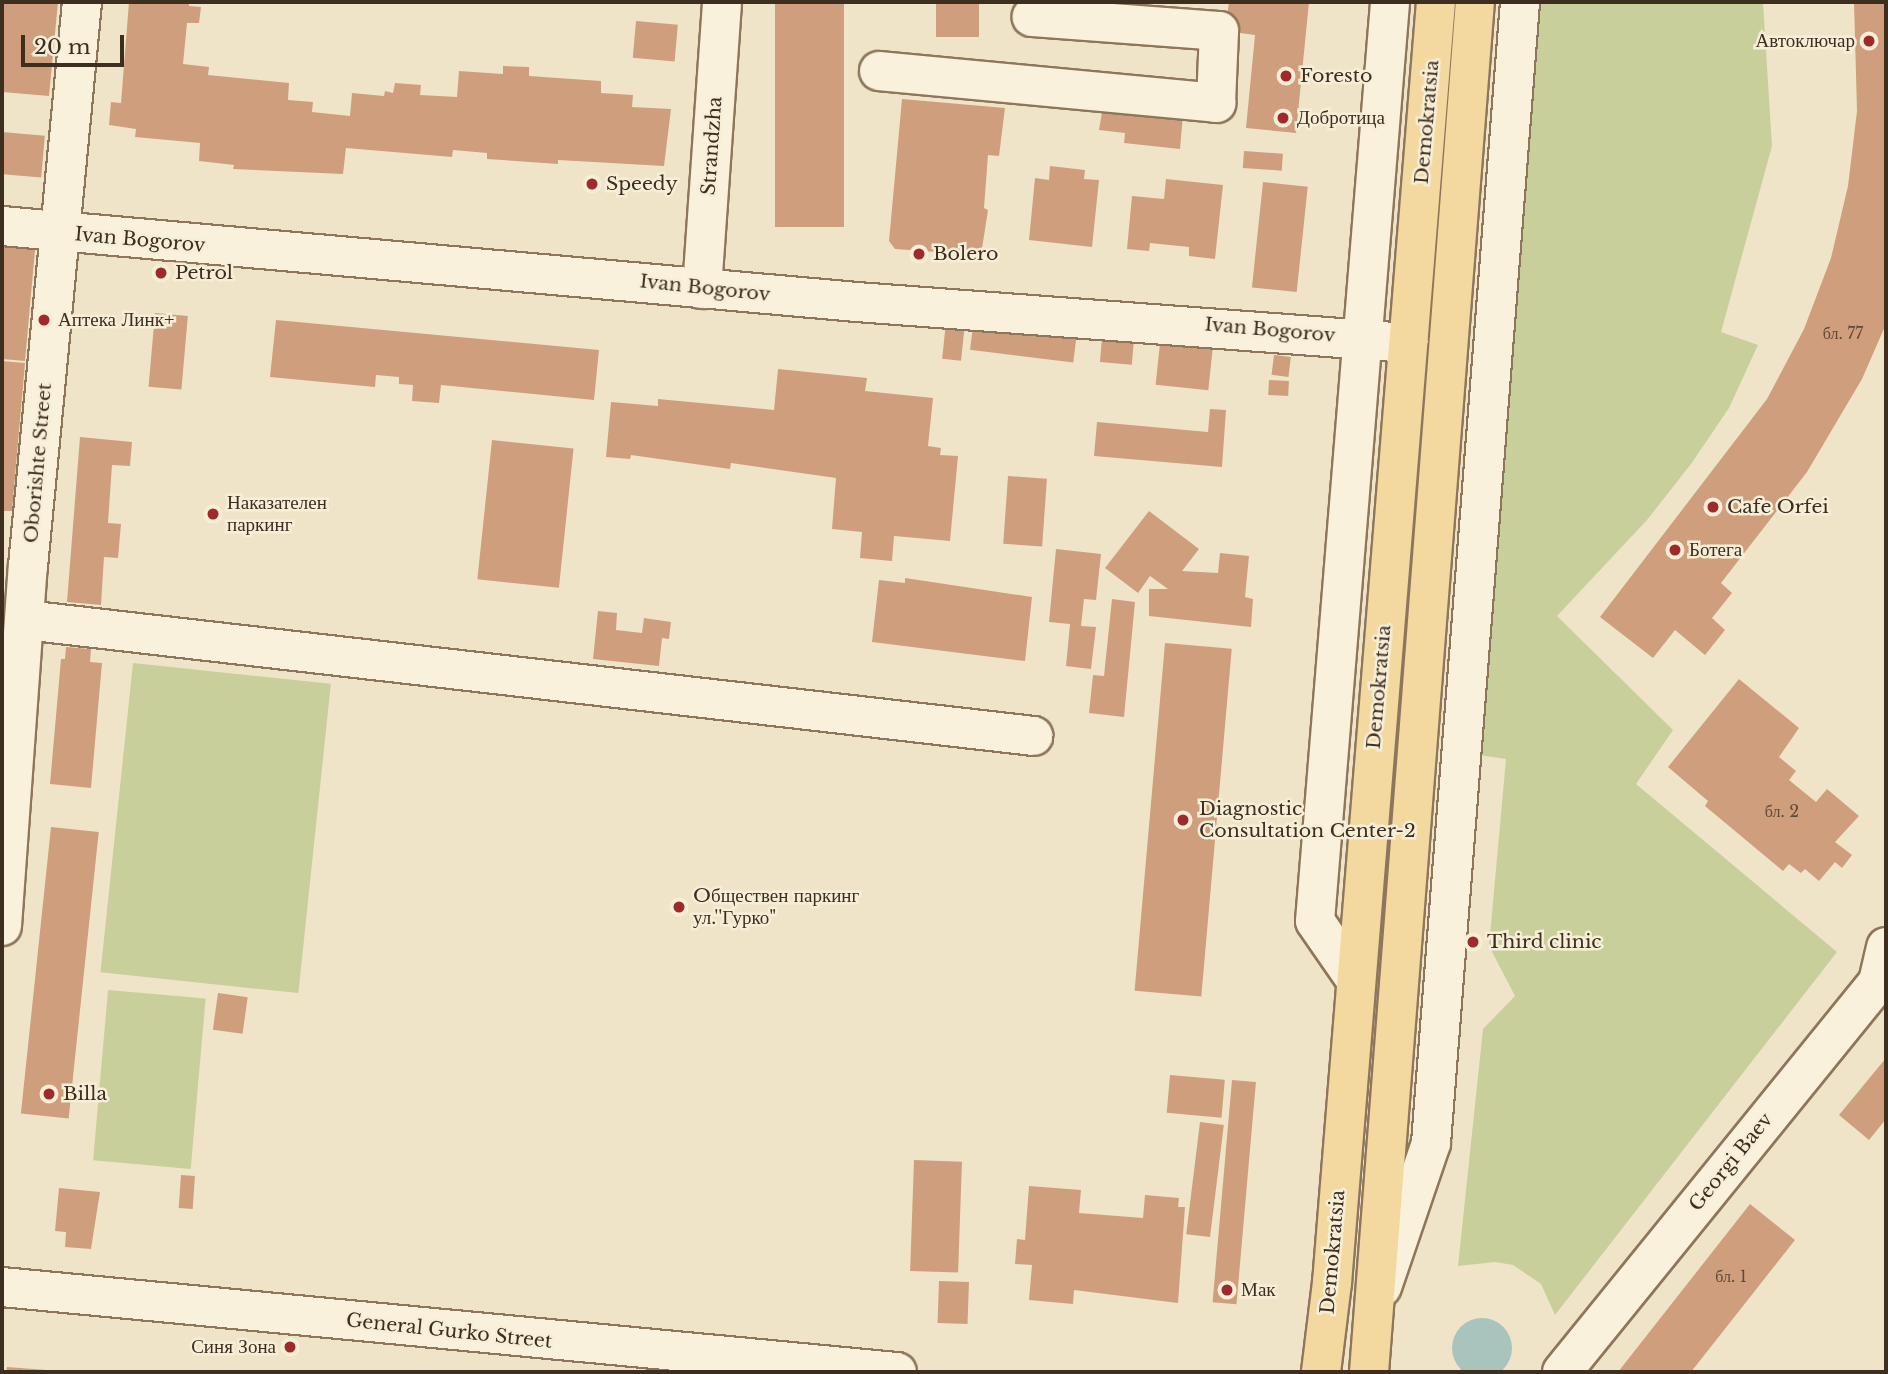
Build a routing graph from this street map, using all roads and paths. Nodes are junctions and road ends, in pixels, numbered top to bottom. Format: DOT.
graph roads {
  1 [pos="82,2"];
  2 [pos="722,2"];
  3 [pos="1390,2"];
  4 [pos="1436,2"];
  5 [pos="1475,2"];
  6 [pos="1520,2"];
  7 [pos="1032,17"];
  8 [pos="879,71"];
  9 [pos="2,226"];
  10 [pos="59,233"];
  11 [pos="702,289"];
  12 [pos="1364,338"];
  13 [pos="1408,343"];
  14 [pos="15,564"];
  15 [pos="25,620"];
  16 [pos="1033,736"];
  17 [pos="2,926"];
  18 [pos="1886,947"];
  19 [pos="1355,979"];
  20 [pos="2,1287"];
  21 [pos="1370,1322"];
  22 [pos="590,1359"];
  23 [pos="897,1372"];
  24 [pos="1321,1372"];
  25 [pos="1370,1372"];
  26 [pos="1562,1372"];
  1 -- 10 [label="street, Oborishte Street"];
  2 -- 11 [label="street, Strandzha"];
  3 -- 12 [label="street"];
  4 -- 13 [label="main road, Demokratsia"];
  5 -- 21 [label="main road, Demokratsia"];
  6 -- 21 [label="street, Demokratsia"];
  7 -- 8 [label="street"];
  9 -- 10 [label="street, Ivan Bogorov"];
  10 -- 11 [label="street, Ivan Bogorov"];
  10 -- 14 [label="street, Oborishte Street"];
  11 -- 12 [label="street, Ivan Bogorov"];
  12 -- 13 [label="street, Ivan Bogorov"];
  12 -- 19 [label="street"];
  13 -- 19 [label="main road, Demokratsia"];
  14 -- 15 [label="street, Oborishte Street"];
  15 -- 16 [label="street"];
  15 -- 17 [label="street, Oborishte Street"];
  18 -- 26 [label="street, Georgi Baev"];
  19 -- 24 [label="main road, Demokratsia"];
  20 -- 22 [label="street, General Gurko Street"];
  21 -- 25 [label="main road, Demokratsia"];
  22 -- 23 [label="street, General Gurko Street"];
}
